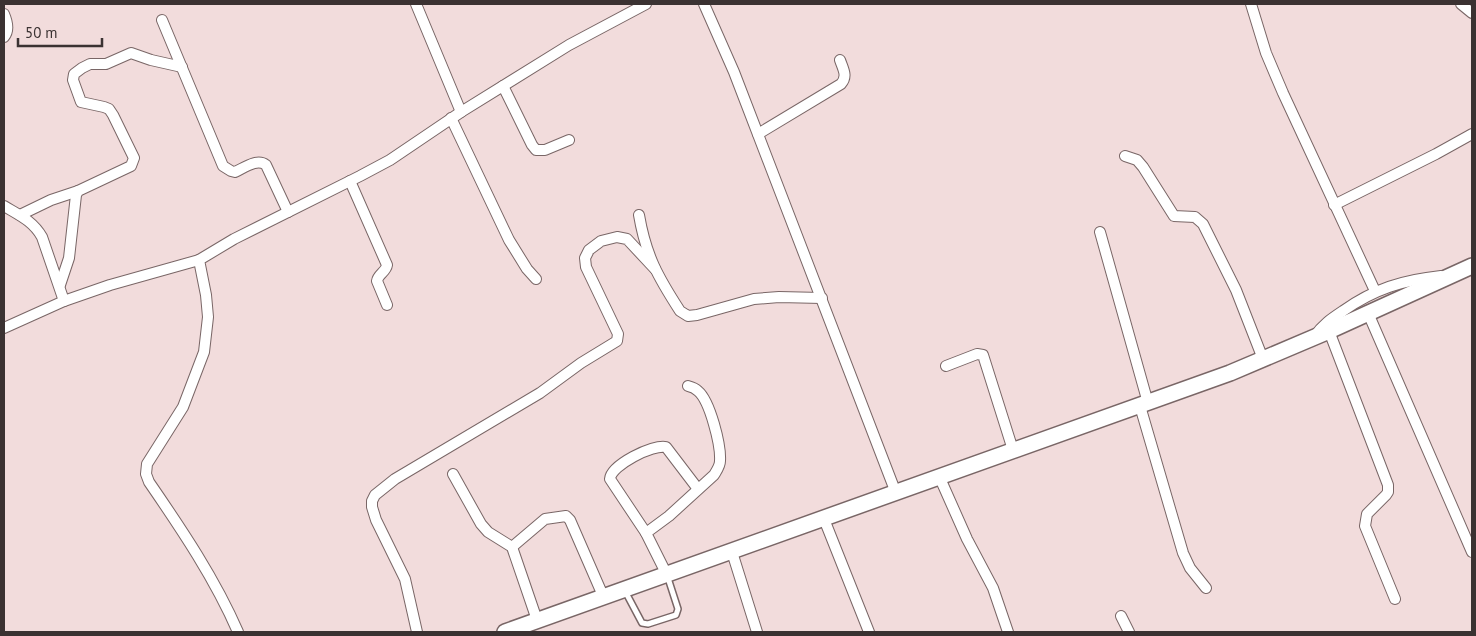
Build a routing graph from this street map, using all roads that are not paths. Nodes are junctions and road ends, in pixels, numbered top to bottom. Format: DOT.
graph roads {
  1 [pos="416,4"];
  2 [pos="644,4"];
  3 [pos="704,4"];
  4 [pos="1251,4"];
  5 [pos="1461,4"];
  6 [pos="1472,13"];
  7 [pos="4,14"];
  8 [pos="162,20"];
  9 [pos="4,37"];
  10 [pos="840,60"];
  11 [pos="182,67"];
  12 [pos="503,86"];
  13 [pos="461,112"];
  14 [pos="451,118"];
  15 [pos="758,134"];
  16 [pos="1472,135"];
  17 [pos="569,140"];
  18 [pos="1125,156"];
  19 [pos="350,181"];
  20 [pos="78,191"];
  21 [pos="1334,205"];
  22 [pos="4,206"];
  23 [pos="288,212"];
  24 [pos="20,215"];
  25 [pos="639,215"];
  26 [pos="1100,232"];
  27 [pos="199,260"];
  28 [pos="1472,266"];
  29 [pos="655,269"];
  30 [pos="1452,275"];
  31 [pos="536,279"];
  32 [pos="60,285"];
  33 [pos="1375,291"];
  34 [pos="822,298"];
  35 [pos="64,301"];
  36 [pos="387,304"];
  37 [pos="1368,312"];
  38 [pos="4,328"];
  39 [pos="1330,331"];
  40 [pos="1313,338"];
  41 [pos="1263,359"];
  42 [pos="946,366"];
  43 [pos="688,386"];
  44 [pos="1144,404"];
  45 [pos="1013,450"];
  46 [pos="453,474"];
  47 [pos="939,476"];
  48 [pos="698,489"];
  49 [pos="896,493"];
  50 [pos="824,519"];
  51 [pos="646,533"];
  52 [pos="512,547"];
  53 [pos="732,552"];
  54 [pos="1472,552"];
  55 [pos="667,575"];
  56 [pos="1206,588"];
  57 [pos="625,590"];
  58 [pos="604,598"];
  59 [pos="1395,599"];
  60 [pos="1121,616"];
  61 [pos="529,626"];
  62 [pos="238,632"];
  63 [pos="417,632"];
  64 [pos="505,632"];
  65 [pos="757,632"];
  66 [pos="869,632"];
  67 [pos="1008,632"];
  68 [pos="1129,632"];
  1 -- 13 [label="street"];
  2 -- 12 [label="street"];
  3 -- 15 [label="street"];
  4 -- 21 [label="street"];
  5 -- 6 [label="street"];
  7 -- 9 [label="street"];
  8 -- 11 [label="street"];
  10 -- 15 [label="street"];
  11 -- 20 [label="street"];
  11 -- 23 [label="street"];
  12 -- 13 [label="street"];
  12 -- 17 [label="street"];
  13 -- 14 [label="street"];
  14 -- 19 [label="street"];
  14 -- 31 [label="street"];
  15 -- 34 [label="street"];
  16 -- 21 [label="street"];
  18 -- 41 [label="street"];
  19 -- 23 [label="street"];
  19 -- 36 [label="street"];
  20 -- 24 [label="street"];
  20 -- 32 [label="street"];
  21 -- 33 [label="street"];
  22 -- 24 [label="street"];
  23 -- 27 [label="street"];
  24 -- 32 [label="street"];
  25 -- 29 [label="street"];
  26 -- 44 [label="street"];
  27 -- 35 [label="street"];
  27 -- 62 [label="street"];
  28 -- 30 [label="main road"];
  29 -- 34 [label="street"];
  29 -- 63 [label="street"];
  30 -- 33 [label="street"];
  30 -- 37 [label="main road"];
  32 -- 35 [label="street"];
  33 -- 40 [label="street"];
  34 -- 49 [label="street"];
  35 -- 38 [label="street"];
  37 -- 39 [label="main road"];
  37 -- 54 [label="street"];
  39 -- 40 [label="main road"];
  39 -- 59 [label="street"];
  40 -- 41 [label="main road"];
  41 -- 44 [label="main road"];
  42 -- 45 [label="street"];
  43 -- 48 [label="street"];
  44 -- 45 [label="main road"];
  44 -- 56 [label="street"];
  45 -- 47 [label="main road"];
  46 -- 52 [label="street"];
  47 -- 49 [label="main road"];
  47 -- 67 [label="street"];
  48 -- 51 [label="street"];
  48 -- 51 [label="street"];
  49 -- 50 [label="main road"];
  50 -- 53 [label="main road"];
  50 -- 66 [label="street"];
  51 -- 55 [label="street"];
  52 -- 58 [label="street"];
  52 -- 61 [label="street"];
  53 -- 55 [label="main road"];
  53 -- 65 [label="street"];
  55 -- 57 [label="main road"];
  55 -- 57 [label="lane"];
  57 -- 58 [label="main road"];
  58 -- 61 [label="main road"];
  60 -- 68 [label="street"];
  61 -- 64 [label="main road"];
}
